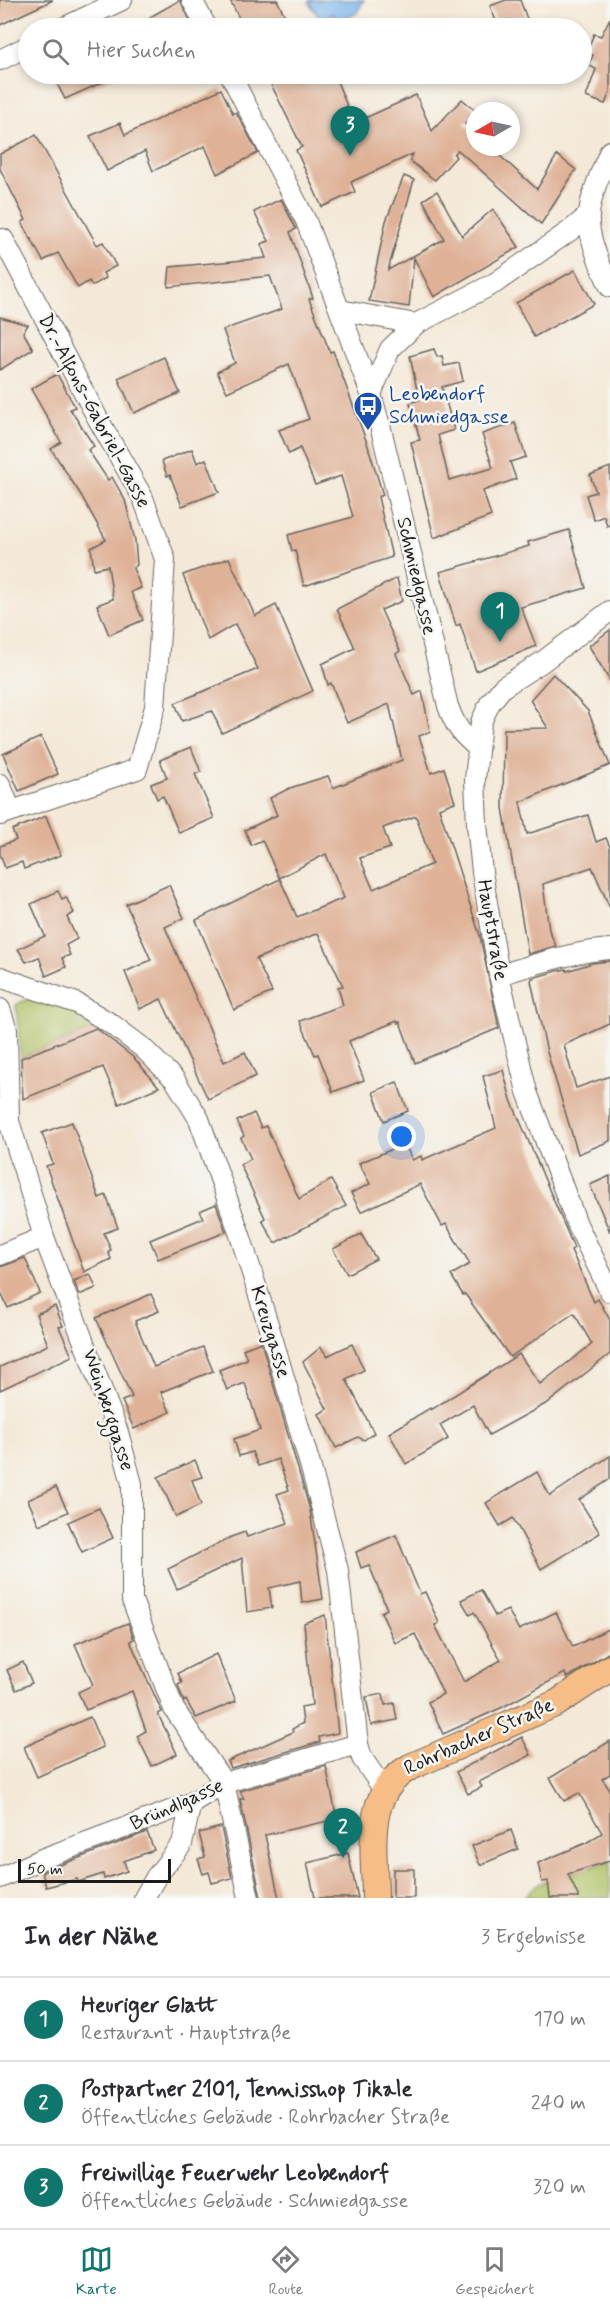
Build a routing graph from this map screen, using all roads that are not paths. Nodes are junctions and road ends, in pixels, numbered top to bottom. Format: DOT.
graph roads {
  1 [pos="122,0"];
  2 [pos="192,0"];
  3 [pos="84,18"];
  4 [pos="202,18"];
  5 [pos="18,51"];
  6 [pos="0,60"];
  7 [pos="235,84"];
  8 [pos="610,151"];
  9 [pos="589,215"];
  10 [pos="0,241"];
  11 [pos="610,287"];
  12 [pos="340,310"];
  13 [pos="416,324"];
  14 [pos="371,394"];
  15 [pos="610,611"];
  16 [pos="478,748"];
  17 [pos="0,784"];
  18 [pos="6,813"];
  19 [pos="610,949"];
  20 [pos="499,975"];
  21 [pos="0,977"];
  22 [pos="0,1009"];
  23 [pos="44,1237"];
  24 [pos="0,1255"];
  25 [pos="610,1292"];
  26 [pos="610,1668"];
  27 [pos="358,1744"];
  28 [pos="224,1783"];
  29 [pos="384,1790"];
  30 [pos="191,1803"];
  31 [pos="0,1878"];
  32 [pos="144,1898"];
  33 [pos="249,1898"];
  34 [pos="375,1898"];
  1 -- 3 [label="street"];
  2 -- 4 [label="street"];
  5 -- 6 [label="street"];
  7 -- 12 [label="street, Schmiedgasse"];
  8 -- 9 [label="street"];
  9 -- 11 [label="street"];
  9 -- 13 [label="street"];
  10 -- 18 [label="street, Dr.-Alfons-Gabriel-Gasse"];
  12 -- 13 [label="street"];
  12 -- 14 [label="street, Schmiedgasse"];
  13 -- 14 [label="street"];
  14 -- 16 [label="street, Schmiedgasse"];
  15 -- 16 [label="street, Hauptstraße"];
  16 -- 20 [label="street, Hauptstraße"];
  17 -- 18 [label="street"];
  19 -- 20 [label="street"];
  20 -- 25 [label="street, Hauptstraße"];
  21 -- 27 [label="street, Kreuzgasse"];
  22 -- 23 [label="street, Weinberggasse"];
  23 -- 24 [label="street"];
  23 -- 28 [label="street, Weinberggasse"];
  26 -- 29 [label="main road, Rohrbacher Straße"];
  27 -- 28 [label="street, Bründlgasse"];
  27 -- 29 [label="street, Kreuzgasse"];
  28 -- 30 [label="street, Bründlgasse"];
  28 -- 33 [label="street"];
  29 -- 34 [label="main road, Rohrbacher Straße"];
  30 -- 31 [label="street, Bründlgasse"];
  30 -- 32 [label="street"];
}
